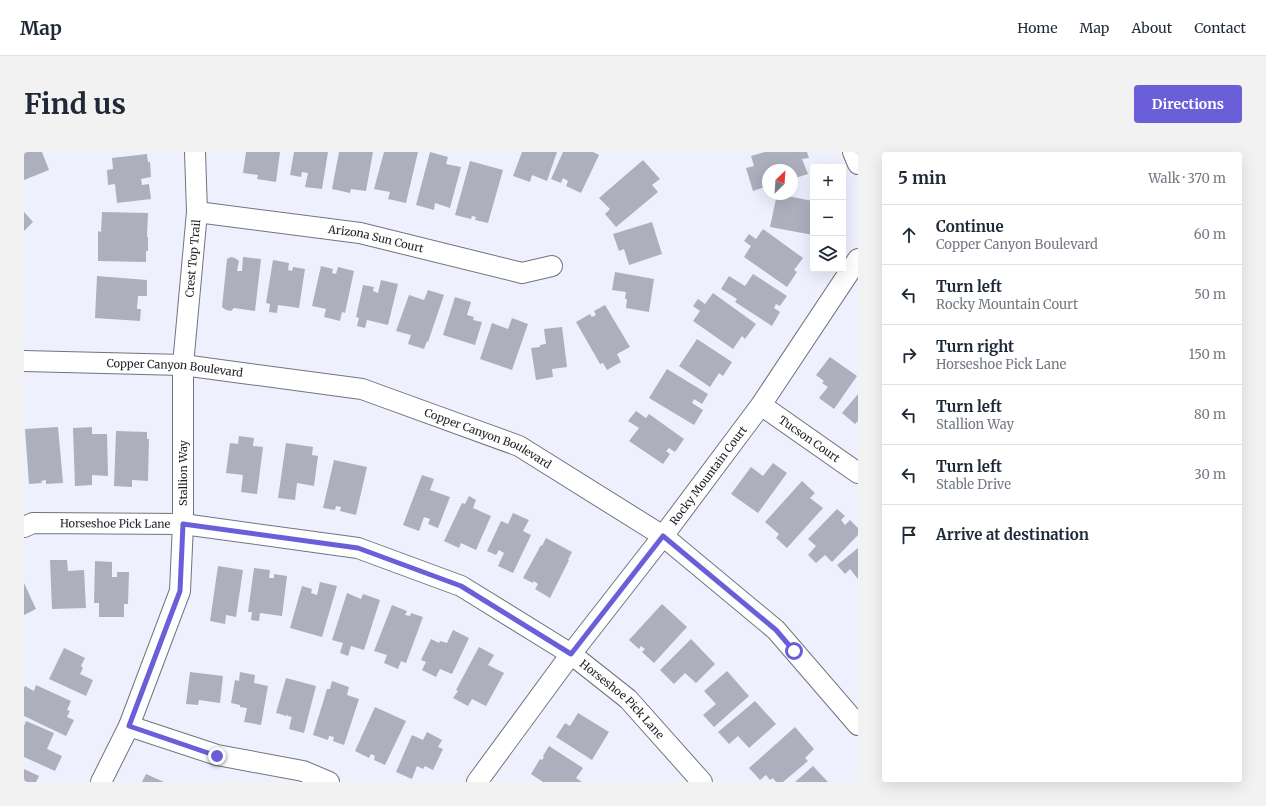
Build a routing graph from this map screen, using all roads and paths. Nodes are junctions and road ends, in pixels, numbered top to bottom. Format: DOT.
graph roads {
  1 [pos="195,152"];
  2 [pos="853,152"];
  3 [pos="858,164"];
  4 [pos="197,212"];
  5 [pos="858,259"];
  6 [pos="552,266"];
  7 [pos="24,361"];
  8 [pos="183,365"];
  9 [pos="761,405"];
  10 [pos="858,473"];
  11 [pos="183,524"];
  12 [pos="24,527"];
  13 [pos="663,536"];
  14 [pos="571,654"];
  15 [pos="129,726"];
  16 [pos="858,726"];
  17 [pos="101,782"];
  18 [pos="329,782"];
  19 [pos="477,782"];
  20 [pos="702,782"];
  1 -- 4 [label="street, Crest Top Trail"];
  2 -- 3 [label="street"];
  4 -- 6 [label="street, Arizona Sun Court"];
  4 -- 8 [label="street, Crest Top Trail"];
  5 -- 9 [label="street, Rocky Mountain Court"];
  7 -- 8 [label="street, Copper Canyon Boulevard"];
  8 -- 11 [label="street, Stallion Way"];
  8 -- 13 [label="street, Copper Canyon Boulevard"];
  9 -- 10 [label="street, Tucson Court"];
  9 -- 13 [label="street, Rocky Mountain Court"];
  11 -- 12 [label="street, Horseshoe Pick Lane"];
  11 -- 14 [label="street, Horseshoe Pick Lane"];
  11 -- 15 [label="street, Stallion Way"];
  13 -- 14 [label="street, Rocky Mountain Court"];
  13 -- 16 [label="street, Copper Canyon Boulevard"];
  14 -- 19 [label="street, Rocky Mountain Court"];
  14 -- 20 [label="street, Horseshoe Pick Lane"];
  15 -- 17 [label="street, Stallion Way"];
  15 -- 18 [label="street"];
}
